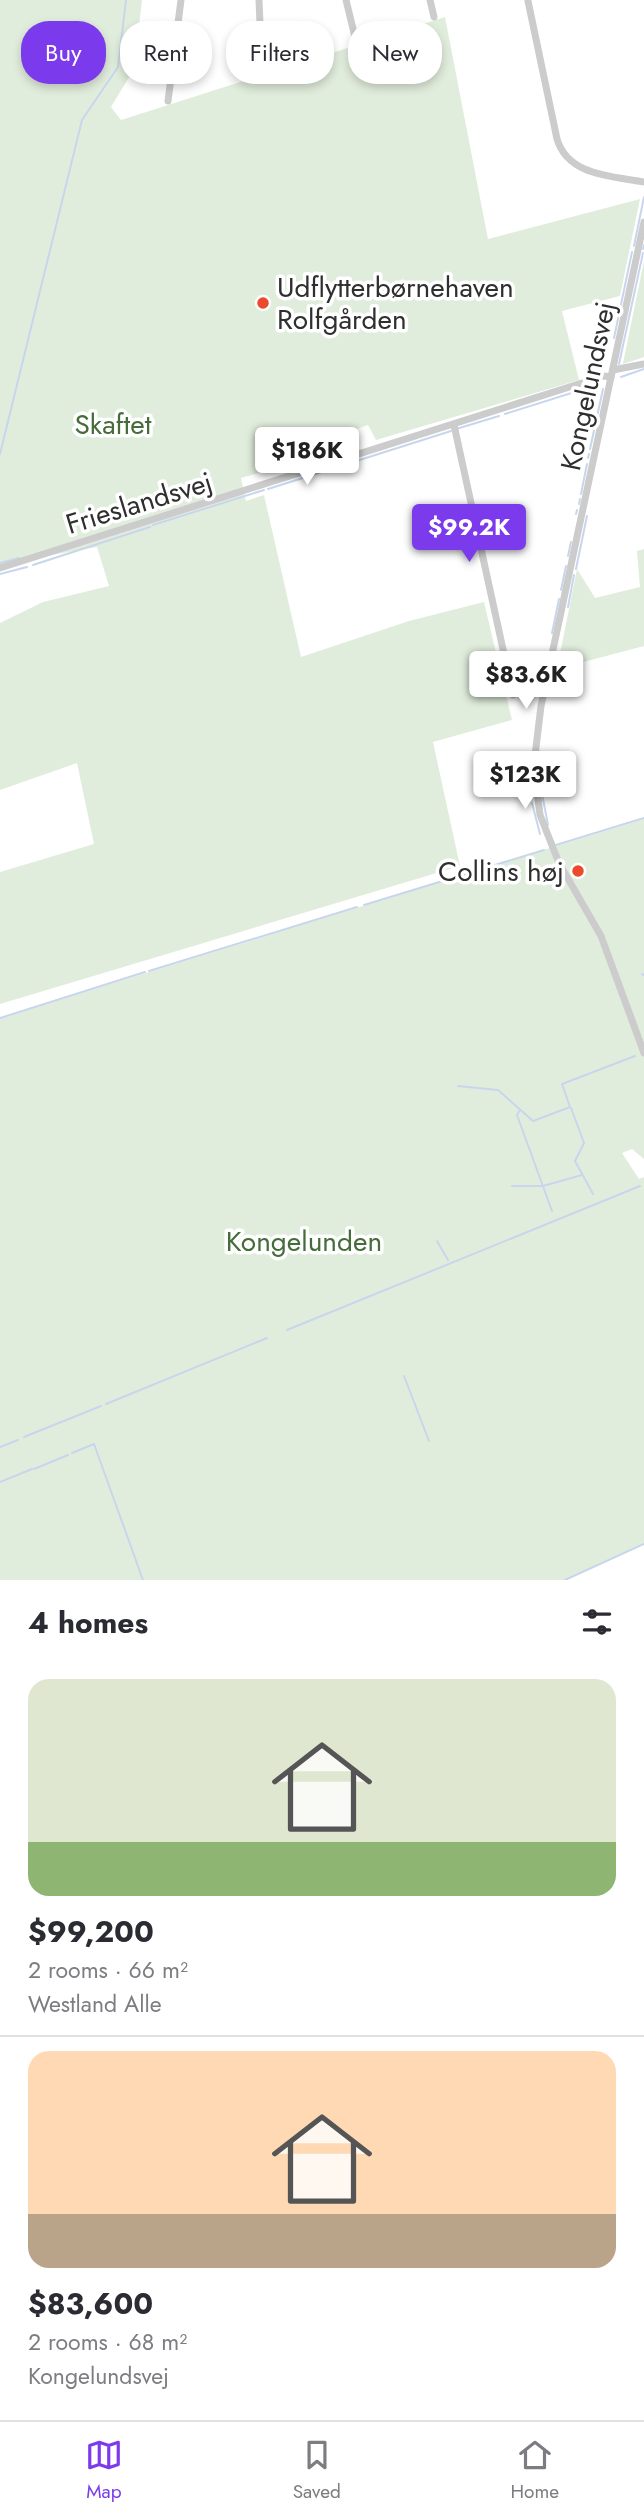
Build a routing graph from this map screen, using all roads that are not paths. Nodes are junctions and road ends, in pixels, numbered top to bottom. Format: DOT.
graph roads {
  1 [pos="181,0"];
  2 [pos="259,0"];
  3 [pos="346,0"];
  4 [pos="430,0"];
  5 [pos="528,1"];
  6 [pos="434,17"];
  7 [pos="260,21"];
  8 [pos="351,21"];
  9 [pos="168,101"];
  10 [pos="644,182"];
  11 [pos="644,222"];
  12 [pos="644,364"];
  13 [pos="612,374"];
  14 [pos="454,425"];
  15 [pos="0,568"];
  16 [pos="513,695"];
  17 [pos="644,1053"];
  1 -- 9 [label="street"];
  2 -- 7 [label="street"];
  3 -- 8 [label="street"];
  4 -- 6 [label="street"];
  5 -- 10 [label="street"];
  11 -- 13 [label="street, Kongelundsvej"];
  12 -- 13 [label="street, Frieslandsvej"];
  13 -- 14 [label="street, Frieslandsvej"];
  13 -- 17 [label="street, Kongelundsvej"];
  14 -- 15 [label="street, Frieslandsvej"];
  14 -- 16 [label="street"];
}
